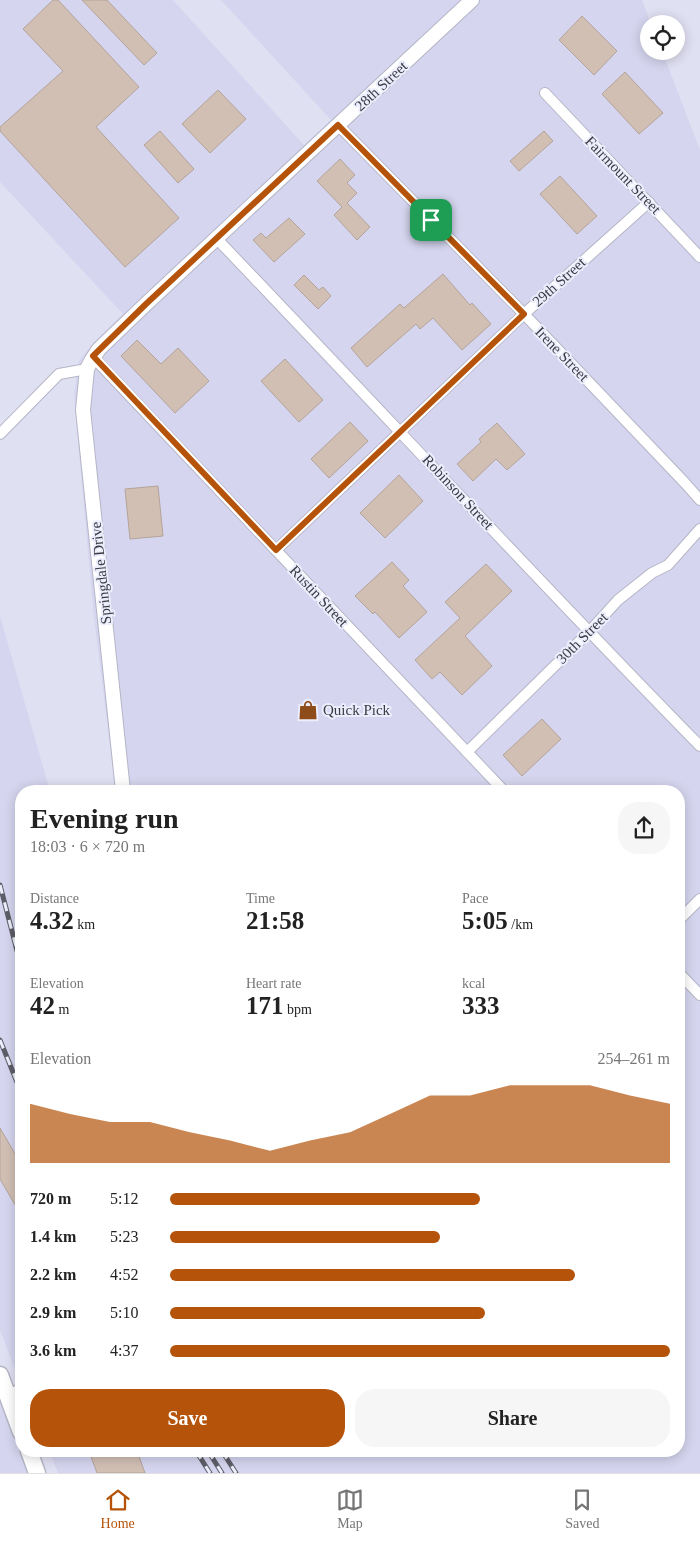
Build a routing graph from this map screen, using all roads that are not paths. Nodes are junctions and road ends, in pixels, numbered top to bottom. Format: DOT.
graph roads {
  1 [pos="472,0"];
  2 [pos="545,93"];
  3 [pos="338,125"];
  4 [pos="650,202"];
  5 [pos="216,238"];
  6 [pos="700,257"];
  7 [pos="524,314"];
  8 [pos="90,362"];
  9 [pos="401,432"];
  10 [pos="0,434"];
  11 [pos="700,500"];
  12 [pos="700,529"];
  13 [pos="276,550"];
  14 [pos="589,632"];
  15 [pos="700,746"];
  16 [pos="467,752"];
  17 [pos="123,785"];
  18 [pos="498,785"];
  19 [pos="700,899"];
  20 [pos="685,914"];
  21 [pos="685,979"];
  22 [pos="700,995"];
  23 [pos="0,1375"];
  24 [pos="15,1394"];
  25 [pos="31,1457"];
  26 [pos="37,1473"];
  1 -- 3 [label="street, 28th Street"];
  2 -- 4 [label="street, Fairmount Street"];
  3 -- 5 [label="street, 28th Street"];
  3 -- 7 [label="street, Irene Street"];
  4 -- 6 [label="street, Fairmount Street"];
  4 -- 7 [label="street, 29th Street"];
  5 -- 8 [label="street, 28th Street"];
  5 -- 9 [label="street, Robinson Street"];
  7 -- 9 [label="street, 29th Street"];
  7 -- 11 [label="street, Irene Street"];
  8 -- 10 [label="street"];
  8 -- 13 [label="street, Rustin Street"];
  8 -- 17 [label="street, Springdale Drive"];
  9 -- 13 [label="street, 29th Street"];
  9 -- 14 [label="street, Robinson Street"];
  12 -- 14 [label="street, 30th Street"];
  13 -- 16 [label="street, Rustin Street"];
  14 -- 15 [label="street, Robinson Street"];
  14 -- 16 [label="street, 30th Street"];
  16 -- 18 [label="street, Rustin Street"];
  19 -- 20 [label="street"];
  21 -- 22 [label="street"];
  23 -- 24 [label="main road"];
  25 -- 26 [label="main road"];
}
